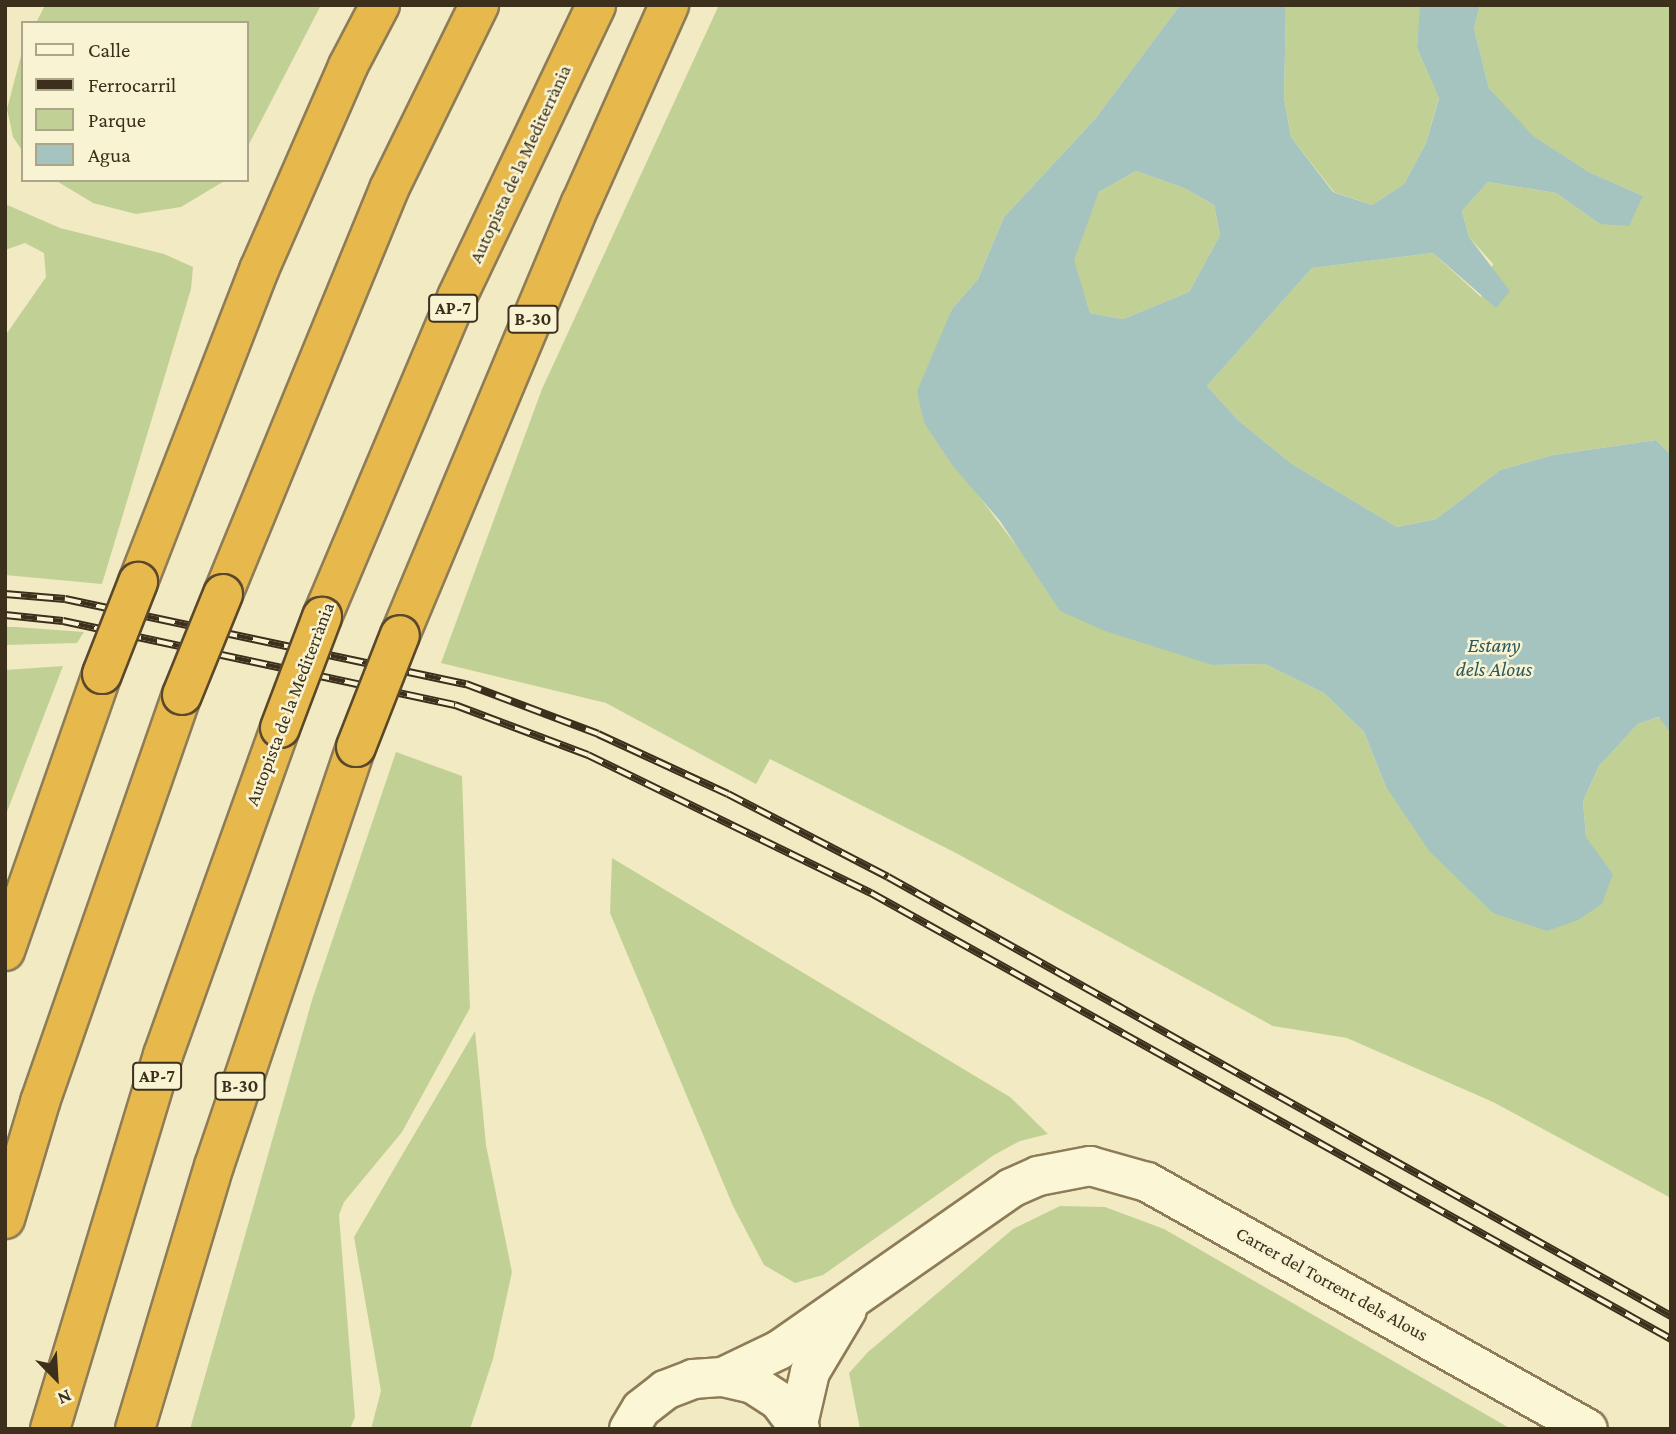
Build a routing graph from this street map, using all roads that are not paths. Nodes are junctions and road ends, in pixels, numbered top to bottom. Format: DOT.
graph roads {
  1 [pos="380,5"];
  2 [pos="479,5"];
  3 [pos="596,5"];
  4 [pos="669,5"];
  5 [pos="5,951"];
  6 [pos="5,1219"];
  7 [pos="853,1300"];
  8 [pos="723,1377"];
  9 [pos="799,1426"];
  10 [pos="50,1429"];
  11 [pos="135,1429"];
  12 [pos="629,1429"];
  13 [pos="1588,1429"];
  1 -- 5 [label="highway, bridge"];
  2 -- 6 [label="highway, bridge"];
  3 -- 10 [label="highway, Autopista de la Mediterrània / AP-7, bridge"];
  4 -- 11 [label="highway, B-30, bridge"];
  7 -- 8 [label="street, Carrer del Torrent dels Alous"];
  7 -- 9 [label="street"];
  7 -- 13 [label="street, Carrer del Torrent dels Alous"];
  8 -- 9 [label="street"];
  8 -- 12 [label="street"];
}
